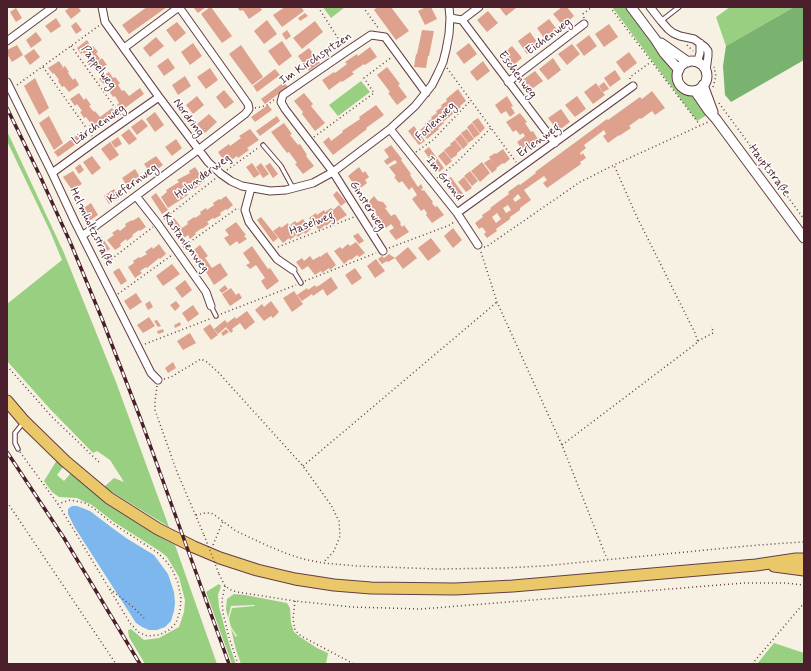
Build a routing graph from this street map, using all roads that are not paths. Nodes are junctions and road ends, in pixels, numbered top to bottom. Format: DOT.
graph roads {
  1 [pos="53,7"];
  2 [pos="102,7"];
  3 [pos="179,7"];
  4 [pos="448,7"];
  5 [pos="479,7"];
  6 [pos="631,7"];
  7 [pos="650,7"];
  8 [pos="679,7"];
  9 [pos="450,18"];
  10 [pos="462,20"];
  11 [pos="661,21"];
  12 [pos="584,24"];
  13 [pos="655,39"];
  14 [pos="7,41"];
  15 [pos="700,43"];
  16 [pos="124,48"];
  17 [pos="692,62"];
  18 [pos="679,70"];
  19 [pos="706,72"];
  20 [pos="7,82"];
  21 [pos="508,82"];
  22 [pos="704,85"];
  23 [pos="633,86"];
  24 [pos="695,91"];
  25 [pos="426,93"];
  26 [pos="159,97"];
  27 [pos="712,120"];
  28 [pos="390,129"];
  29 [pos="555,143"];
  30 [pos="263,145"];
  31 [pos="198,150"];
  32 [pos="333,172"];
  33 [pos="52,173"];
  34 [pos="251,188"];
  35 [pos="293,189"];
  36 [pos="136,196"];
  37 [pos="457,213"];
  38 [pos="82,236"];
  39 [pos="804,238"];
  40 [pos="478,245"];
  41 [pos="383,251"];
  42 [pos="293,270"];
  43 [pos="300,283"];
  44 [pos="211,306"];
  45 [pos="216,316"];
  46 [pos="158,380"];
  47 [pos="7,401"];
  48 [pos="24,421"];
  49 [pos="18,449"];
  50 [pos="804,559"];
  51 [pos="756,565"];
  52 [pos="804,570"];
  1 -- 14 [label="street"];
  2 -- 16 [label="street, Nordring"];
  3 -- 16 [label="street"];
  3 -- 31 [label="street, Kiefernweg"];
  4 -- 9 [label="street, Nordring"];
  5 -- 10 [label="street"];
  6 -- 13 [label="street, Hauptstraße"];
  7 -- 11 [label="street"];
  8 -- 11 [label="lane"];
  9 -- 10 [label="street"];
  9 -- 25 [label="street, Nordring"];
  10 -- 21 [label="street, Eschenweg"];
  11 -- 15 [label="street"];
  12 -- 21 [label="street, Eichenweg"];
  13 -- 17 [label="street, Hauptstraße"];
  13 -- 18 [label="street, Hauptstraße"];
  15 -- 17 [label="street"];
  15 -- 19 [label="street"];
  16 -- 26 [label="street, Nordring"];
  17 -- 18 [label="street"];
  17 -- 19 [label="street, Hauptstraße"];
  18 -- 24 [label="street, Hauptstraße"];
  19 -- 22 [label="street, Hauptstraße"];
  20 -- 33 [label="street, Helmholtzstraße"];
  21 -- 29 [label="street, Eschenweg"];
  22 -- 24 [label="street"];
  22 -- 27 [label="street, Hauptstraße"];
  23 -- 29 [label="street, Erlenweg"];
  24 -- 27 [label="street, Hauptstraße"];
  25 -- 28 [label="street, Nordring"];
  25 -- 32 [label="street, Im Kirchspitzen"];
  26 -- 31 [label="street, Nordring"];
  26 -- 33 [label="street, Lärchenweg"];
  27 -- 39 [label="street, Hauptstraße"];
  28 -- 32 [label="street, Nordring"];
  28 -- 37 [label="street, Im Grund"];
  29 -- 37 [label="street, Erlenweg"];
  30 -- 35 [label="lane"];
  31 -- 34 [label="street, Nordring"];
  31 -- 36 [label="street, Kiefernweg"];
  32 -- 35 [label="street, Nordring"];
  32 -- 41 [label="street, Ginsterweg"];
  33 -- 38 [label="street, Helmholtzstraße"];
  34 -- 35 [label="street, Nordring"];
  34 -- 42 [label="street"];
  36 -- 38 [label="street, Kiefernweg"];
  36 -- 44 [label="street, Kastanienweg"];
  37 -- 40 [label="street, Im Grund"];
  38 -- 46 [label="street, Helmholtzstraße"];
  42 -- 43 [label="lane"];
  44 -- 45 [label="lane"];
  47 -- 48 [label="main road"];
  48 -- 49 [label="lane"];
  48 -- 51 [label="main road"];
  50 -- 51 [label="main road"];
  51 -- 52 [label="main road"];
}
